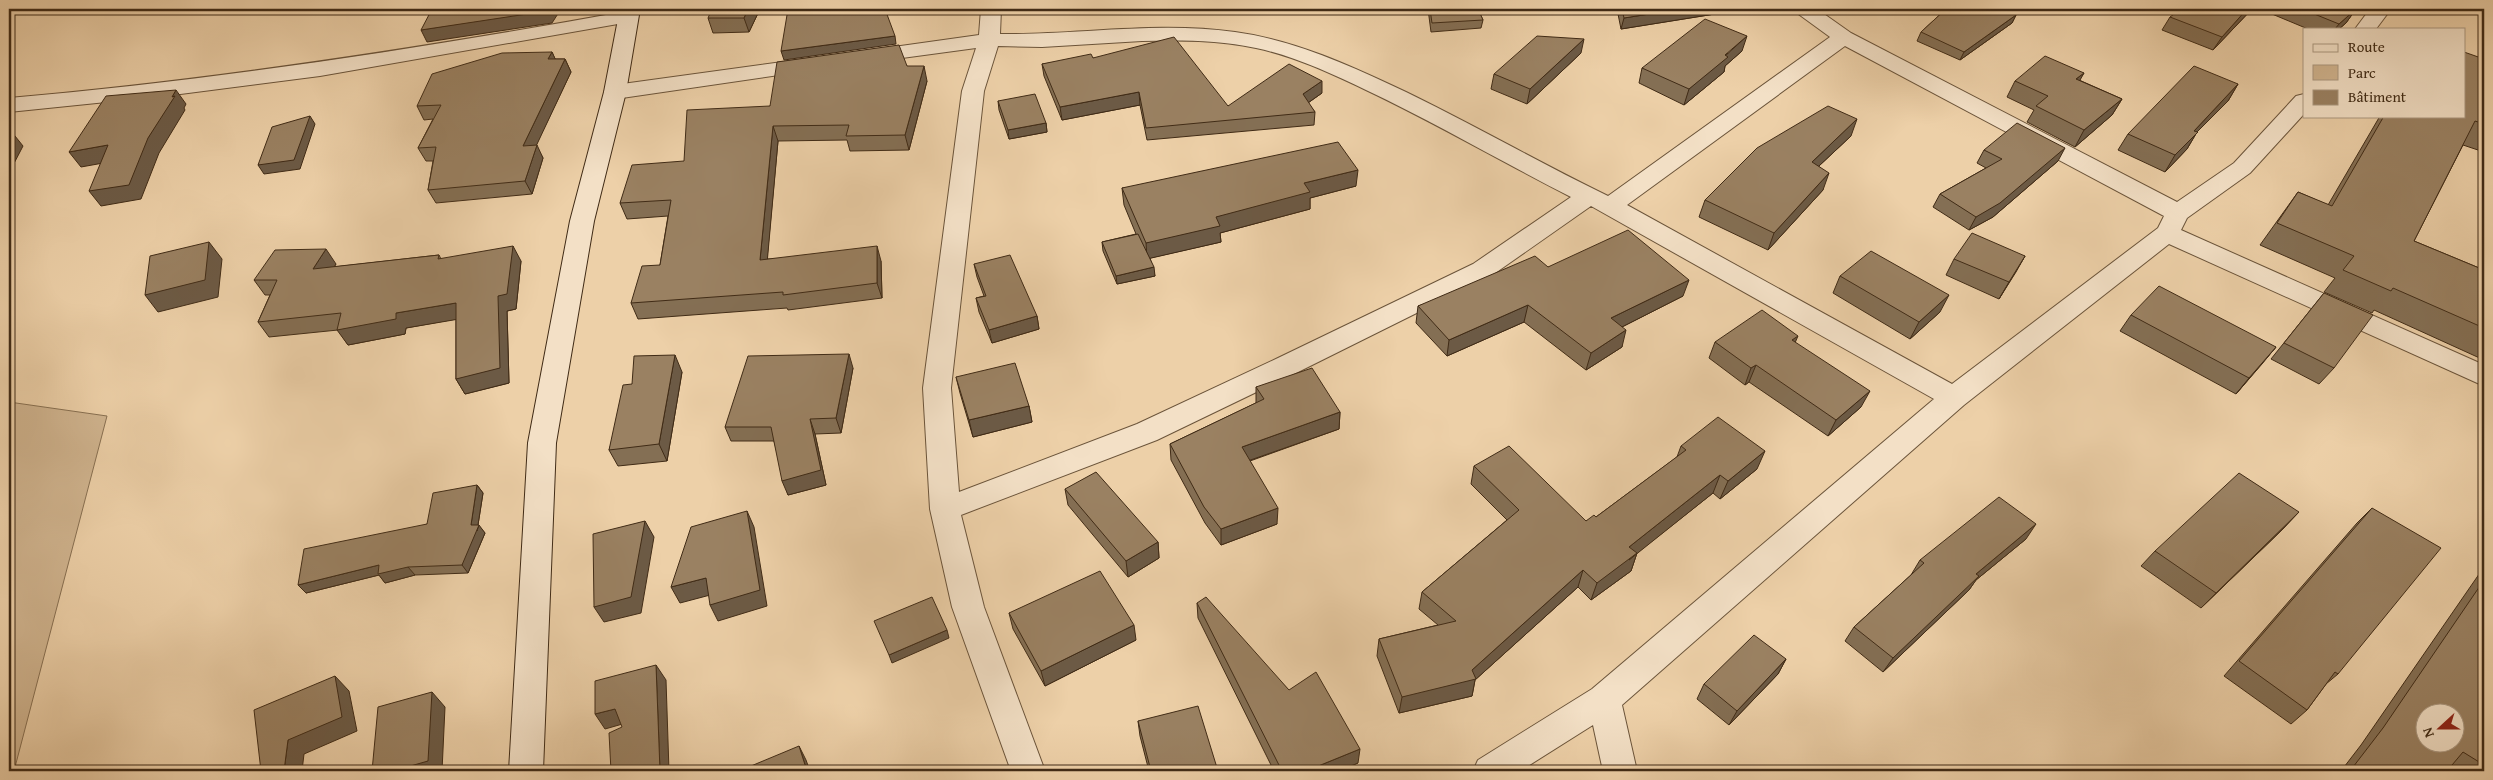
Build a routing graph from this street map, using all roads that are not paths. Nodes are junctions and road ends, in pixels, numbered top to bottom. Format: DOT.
graph roads {
  1 [pos="991,9"];
  2 [pos="1804,9"];
  3 [pos="2381,9"];
  4 [pos="629,13"];
  5 [pos="2366,28"];
  6 [pos="1844,38"];
  7 [pos="989,40"];
  8 [pos="615,92"];
  9 [pos="2303,102"];
  10 [pos="9,105"];
  11 [pos="1600,201"];
  12 [pos="2172,223"];
  13 [pos="2484,376"];
  14 [pos="1954,398"];
  15 [pos="945,509"];
  16 [pos="1604,700"];
  17 [pos="526,771"];
  18 [pos="1028,771"];
  19 [pos="1490,771"];
  20 [pos="1620,771"];
  1 -- 7 [label="street"];
  2 -- 6 [label="street"];
  3 -- 5 [label="street"];
  4 -- 8 [label="street"];
  4 -- 10 [label="street"];
  6 -- 11 [label="street"];
  6 -- 12 [label="street"];
  7 -- 8 [label="street"];
  7 -- 11 [label="street"];
  7 -- 15 [label="street"];
  8 -- 17 [label="street"];
  9 -- 12 [label="street"];
  11 -- 14 [label="street"];
  11 -- 15 [label="street"];
  12 -- 13 [label="street"];
  12 -- 14 [label="street"];
  14 -- 16 [label="street"];
  15 -- 18 [label="street"];
  16 -- 19 [label="street"];
  16 -- 20 [label="street"];
}
